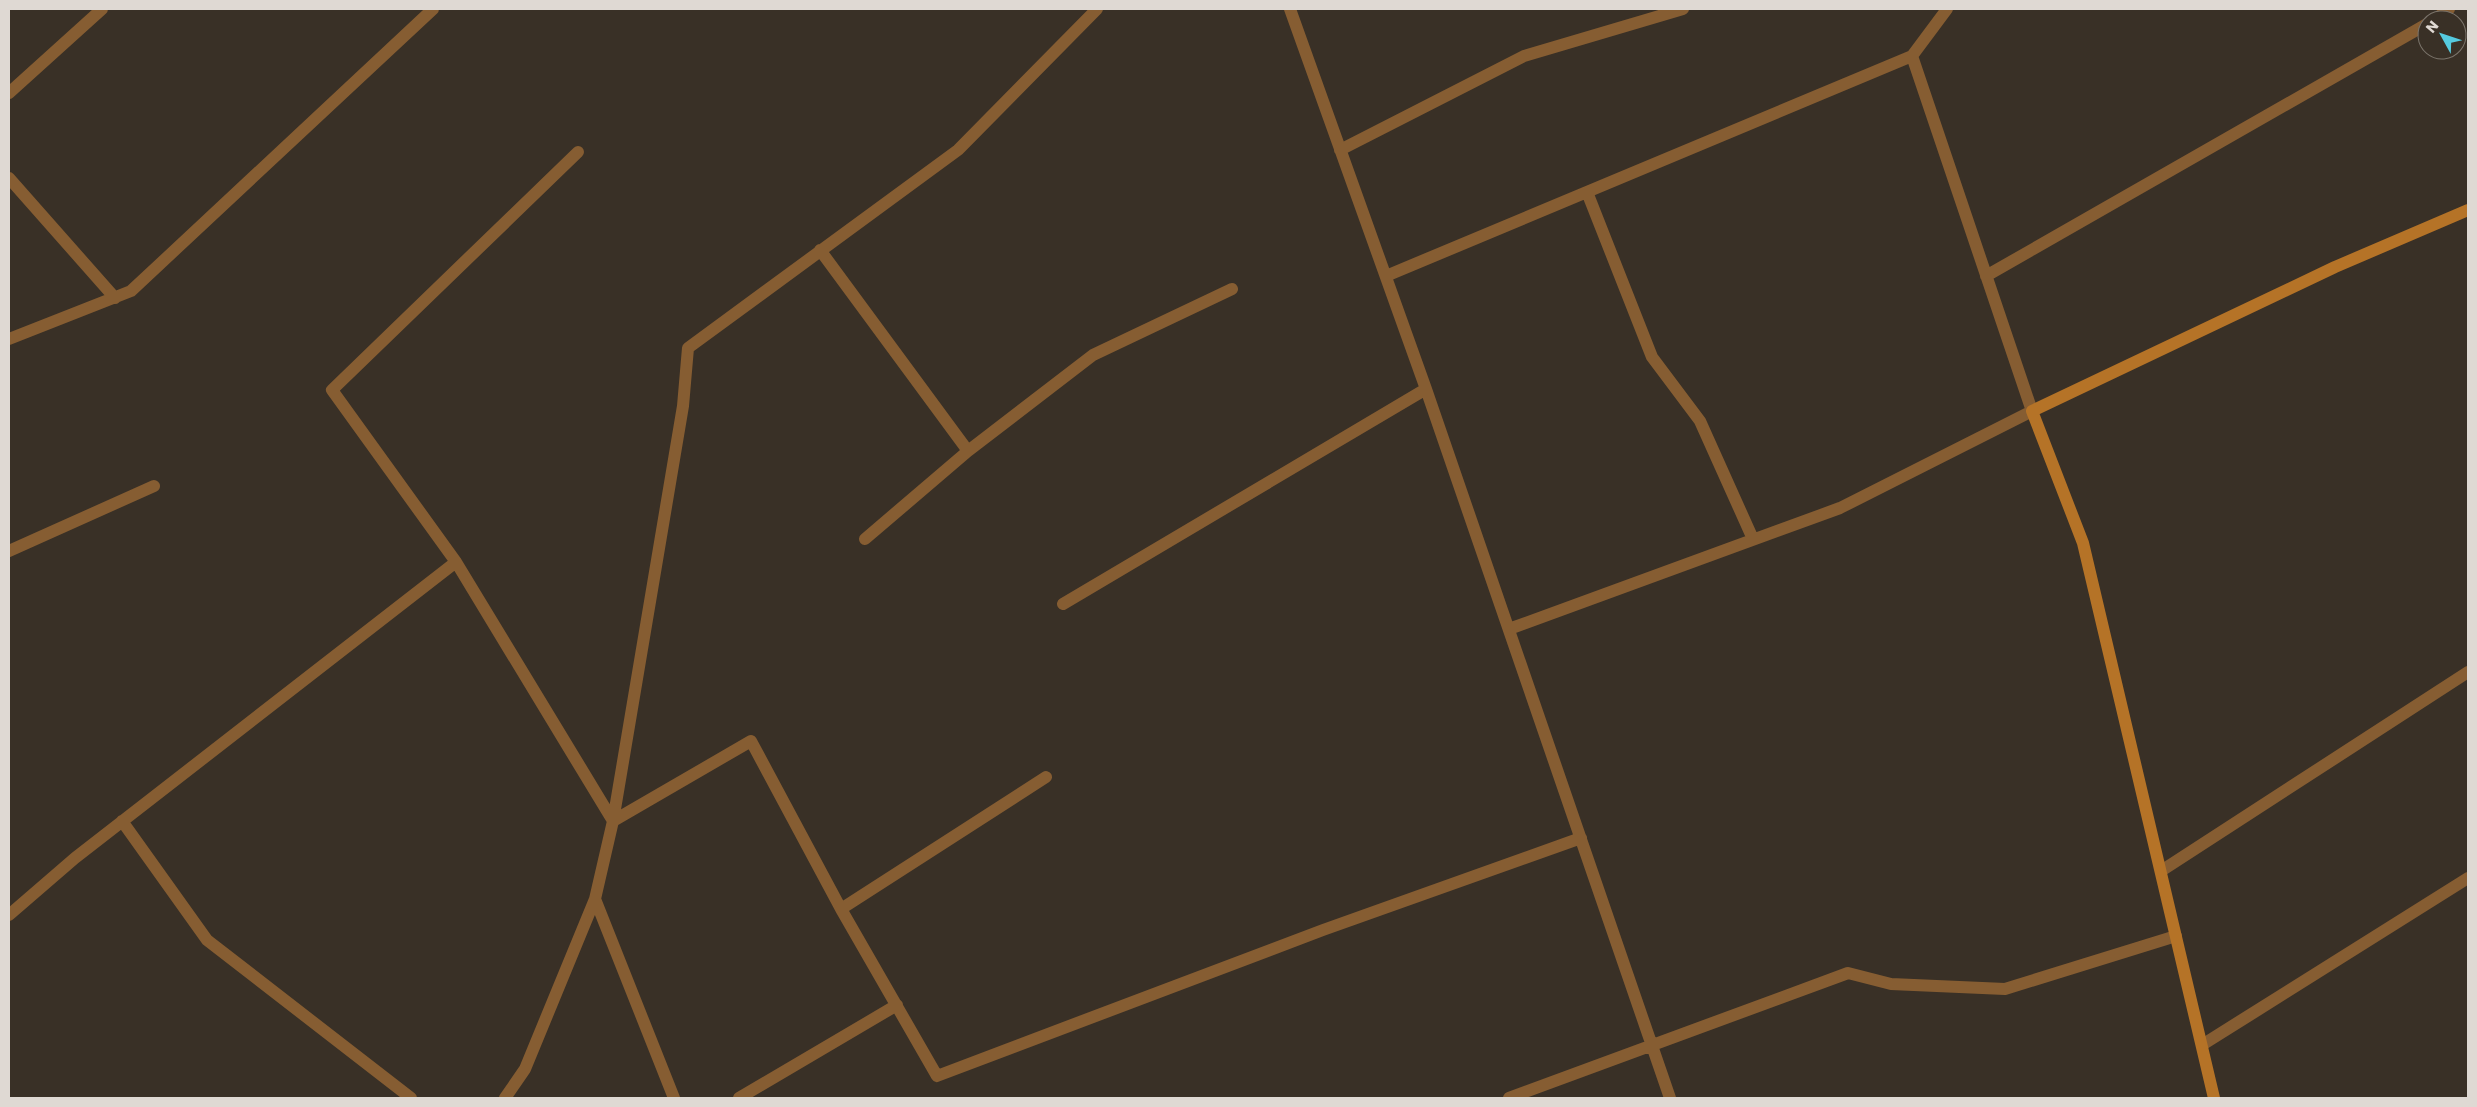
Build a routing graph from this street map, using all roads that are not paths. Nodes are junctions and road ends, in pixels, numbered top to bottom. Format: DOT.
graph roads {
  1 [pos="102,9"];
  2 [pos="433,9"];
  3 [pos="1097,9"];
  4 [pos="1290,9"];
  5 [pos="1683,9"];
  6 [pos="1947,9"];
  7 [pos="2417,30"];
  8 [pos="1912,56"];
  9 [pos="9,93"];
  10 [pos="1340,150"];
  11 [pos="578,152"];
  12 [pos="9,178"];
  13 [pos="1587,192"];
  14 [pos="2468,210"];
  15 [pos="820,250"];
  16 [pos="1386,276"];
  17 [pos="1986,276"];
  18 [pos="1232,289"];
  19 [pos="115,298"];
  20 [pos="9,339"];
  21 [pos="1426,389"];
  22 [pos="2032,411"];
  23 [pos="968,451"];
  24 [pos="154,486"];
  25 [pos="865,539"];
  26 [pos="1753,539"];
  27 [pos="9,551"];
  28 [pos="456,562"];
  29 [pos="1063,604"];
  30 [pos="1508,629"];
  31 [pos="2468,672"];
  32 [pos="1046,777"];
  33 [pos="122,821"];
  34 [pos="613,822"];
  35 [pos="1581,838"];
  36 [pos="2161,871"];
  37 [pos="2468,878"];
  38 [pos="595,898"];
  39 [pos="841,909"];
  40 [pos="9,915"];
  41 [pos="2176,936"];
  42 [pos="897,1005"];
  43 [pos="2202,1045"];
  44 [pos="1652,1046"];
  45 [pos="411,1098"];
  46 [pos="505,1098"];
  47 [pos="674,1098"];
  48 [pos="739,1098"];
  49 [pos="1509,1098"];
  50 [pos="1670,1098"];
  51 [pos="2214,1098"];
  1 -- 9 [label="street"];
  2 -- 19 [label="street"];
  3 -- 15 [label="street"];
  4 -- 10 [label="street"];
  5 -- 10 [label="street"];
  6 -- 8 [label="street"];
  7 -- 17 [label="street"];
  8 -- 13 [label="street"];
  8 -- 17 [label="street"];
  10 -- 16 [label="street"];
  11 -- 28 [label="street"];
  12 -- 19 [label="street"];
  13 -- 16 [label="street"];
  13 -- 26 [label="street"];
  14 -- 22 [label="street"];
  15 -- 23 [label="street"];
  15 -- 34 [label="street"];
  16 -- 21 [label="street"];
  17 -- 22 [label="street"];
  18 -- 23 [label="street"];
  19 -- 20 [label="street"];
  21 -- 29 [label="street"];
  21 -- 30 [label="street"];
  22 -- 26 [label="street"];
  22 -- 36 [label="street"];
  23 -- 25 [label="street"];
  24 -- 27 [label="street"];
  26 -- 30 [label="street"];
  28 -- 33 [label="street"];
  28 -- 34 [label="street"];
  30 -- 35 [label="street"];
  31 -- 36 [label="street"];
  32 -- 39 [label="street"];
  33 -- 40 [label="street"];
  33 -- 45 [label="street"];
  34 -- 38 [label="street"];
  34 -- 39 [label="street"];
  35 -- 42 [label="street"];
  35 -- 44 [label="street"];
  36 -- 41 [label="street"];
  37 -- 43 [label="street"];
  38 -- 46 [label="street"];
  38 -- 47 [label="street"];
  39 -- 42 [label="street"];
  41 -- 43 [label="street"];
  41 -- 44 [label="street"];
  42 -- 48 [label="street"];
  43 -- 51 [label="street"];
  44 -- 49 [label="street"];
  44 -- 50 [label="street"];
}
